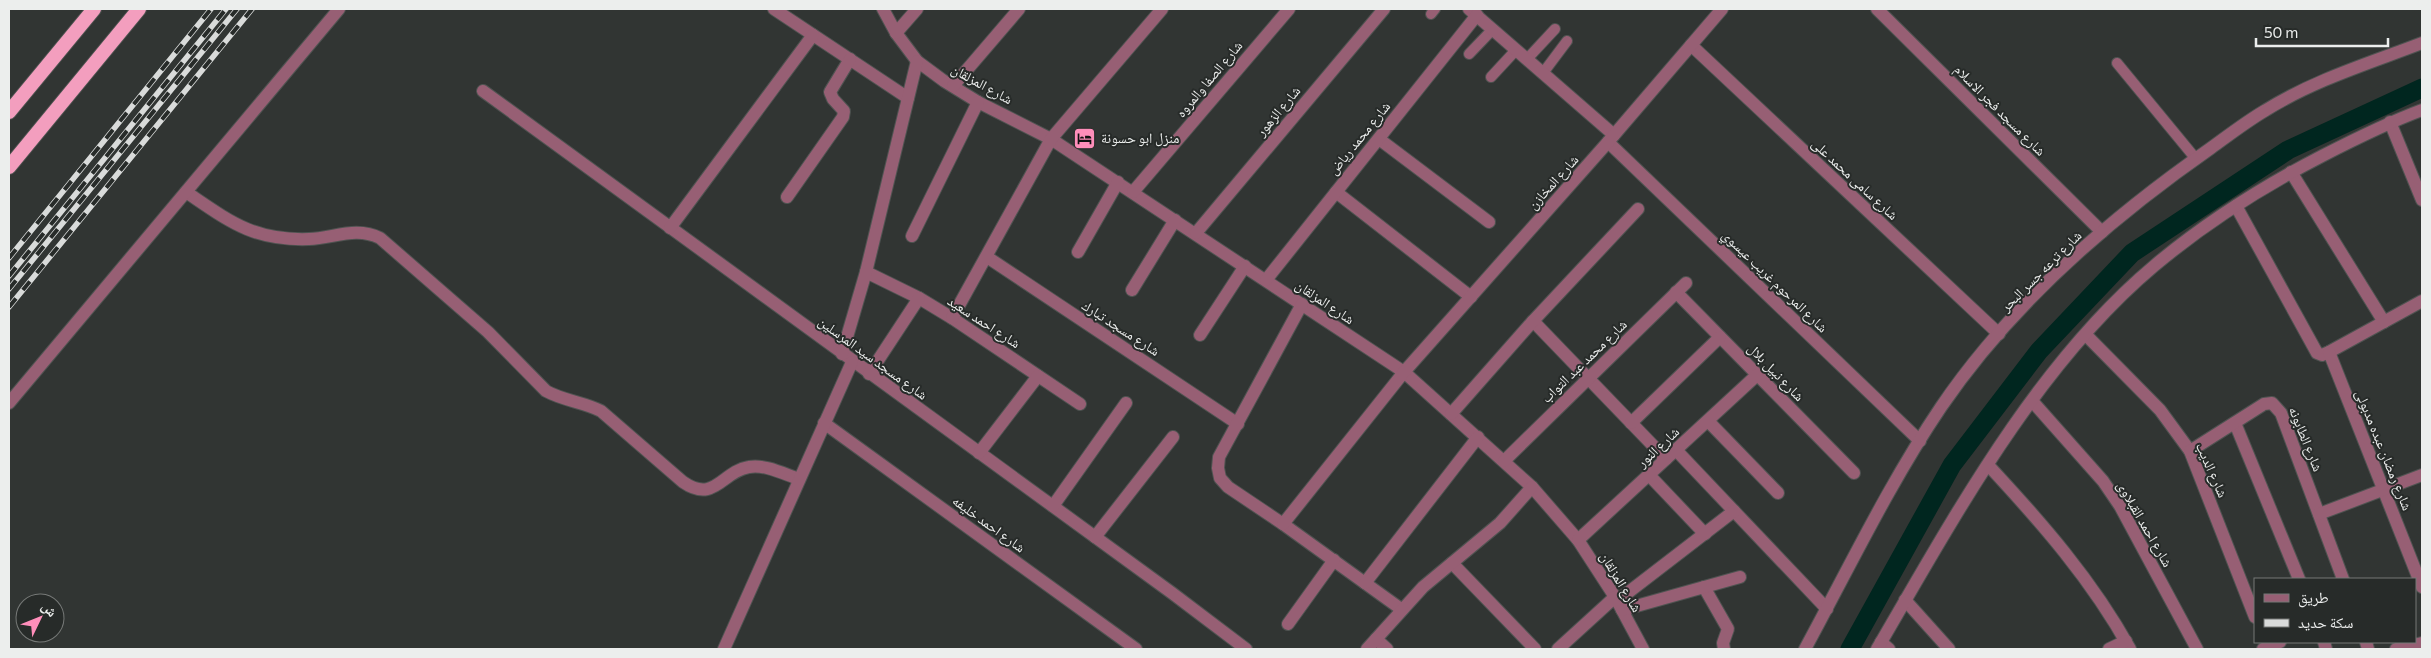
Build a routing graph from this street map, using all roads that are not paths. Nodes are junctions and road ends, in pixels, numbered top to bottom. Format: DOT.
graph roads {
  1 [pos="94,9"];
  2 [pos="139,9"];
  3 [pos="339,9"];
  4 [pos="774,9"];
  5 [pos="883,9"];
  6 [pos="917,9"];
  7 [pos="1019,9"];
  8 [pos="1162,9"];
  9 [pos="1289,9"];
  10 [pos="1384,9"];
  11 [pos="1722,9"];
  12 [pos="1876,9"];
  13 [pos="1473,12"];
  14 [pos="1493,29"];
  15 [pos="1554,29"];
  16 [pos="896,33"];
  17 [pos="813,35"];
  18 [pos="1567,41"];
  19 [pos="2422,43"];
  20 [pos="1691,45"];
  21 [pos="1516,50"];
  22 [pos="1469,54"];
  23 [pos="1527,59"];
  24 [pos="850,60"];
  25 [pos="917,61"];
  26 [pos="2117,62"];
  27 [pos="1543,73"];
  28 [pos="1491,77"];
  29 [pos="953,86"];
  30 [pos="483,91"];
  31 [pos="908,98"];
  32 [pos="978,102"];
  33 [pos="2422,110"];
  34 [pos="9,112"];
  35 [pos="2390,122"];
  36 [pos="1611,138"];
  37 [pos="1051,139"];
  38 [pos="1379,139"];
  39 [pos="2196,158"];
  40 [pos="9,167"];
  41 [pos="2291,172"];
  42 [pos="1118,182"];
  43 [pos="186,192"];
  44 [pos="1133,192"];
  45 [pos="1336,192"];
  46 [pos="787,197"];
  47 [pos="2422,200"];
  48 [pos="2236,206"];
  49 [pos="1638,209"];
  50 [pos="1175,220"];
  51 [pos="1489,222"];
  52 [pos="670,228"];
  53 [pos="2102,232"];
  54 [pos="1196,233"];
  55 [pos="912,236"];
  56 [pos="1078,252"];
  57 [pos="987,258"];
  58 [pos="1245,266"];
  59 [pos="866,272"];
  60 [pos="1266,280"];
  61 [pos="1686,282"];
  62 [pos="1132,290"];
  63 [pos="1676,292"];
  64 [pos="1471,297"];
  65 [pos="919,298"];
  66 [pos="2422,301"];
  67 [pos="1302,304"];
  68 [pos="952,318"];
  69 [pos="1533,321"];
  70 [pos="2384,322"];
  71 [pos="1999,334"];
  72 [pos="1200,335"];
  73 [pos="2086,335"];
  74 [pos="1720,337"];
  75 [pos="2326,353"];
  76 [pos="847,358"];
  77 [pos="1404,372"];
  78 [pos="869,374"];
  79 [pos="1757,375"];
  80 [pos="1038,376"];
  81 [pos="1588,378"];
  82 [pos="2033,402"];
  83 [pos="9,403"];
  84 [pos="1126,403"];
  85 [pos="1080,404"];
  86 [pos="1451,414"];
  87 [pos="1708,420"];
  88 [pos="824,422"];
  89 [pos="1631,423"];
  90 [pos="2235,423"];
  91 [pos="1238,424"];
  92 [pos="1173,437"];
  93 [pos="1478,437"];
  94 [pos="1920,441"];
  95 [pos="1676,450"];
  96 [pos="2190,450"];
  97 [pos="979,453"];
  98 [pos="1666,459"];
  99 [pos="1504,461"];
  100 [pos="1988,464"];
  101 [pos="1854,473"];
  102 [pos="2422,475"];
  103 [pos="1649,476"];
  104 [pos="799,479"];
  105 [pos="1532,487"];
  106 [pos="2384,490"];
  107 [pos="1778,493"];
  108 [pos="1053,506"];
  109 [pos="1734,512"];
  110 [pos="2319,514"];
  111 [pos="1283,524"];
  112 [pos="1705,534"];
  113 [pos="1095,537"];
  114 [pos="1578,540"];
  115 [pos="1334,560"];
  116 [pos="1452,563"];
  117 [pos="1740,577"];
  118 [pos="2299,578"];
  119 [pos="2343,578"];
  120 [pos="1365,583"];
  121 [pos="1704,587"];
  122 [pos="2422,587"];
  123 [pos="1905,600"];
  124 [pos="1618,603"];
  125 [pos="1827,609"];
  126 [pos="1401,610"];
  127 [pos="2254,614"];
  128 [pos="1288,624"];
  129 [pos="1376,639"];
  130 [pos="2422,642"];
  131 [pos="2128,645"];
  132 [pos="1882,647"];
  133 [pos="2404,648"];
  134 [pos="724,649"];
  135 [pos="1136,649"];
  136 [pos="1246,649"];
  137 [pos="1367,649"];
  138 [pos="1387,649"];
  139 [pos="1535,649"];
  140 [pos="1558,649"];
  141 [pos="1643,649"];
  142 [pos="1724,649"];
  143 [pos="1805,649"];
  144 [pos="1949,649"];
  145 [pos="2109,649"];
  146 [pos="2197,649"];
  1 -- 34 [label="highway"];
  2 -- 40 [label="highway"];
  3 -- 43 [label="street"];
  4 -- 17 [label="street"];
  5 -- 16 [label="street, شارع المزلقان"];
  6 -- 16 [label="street"];
  7 -- 29 [label="street"];
  8 -- 37 [label="street"];
  9 -- 44 [label="street, شارع الصفا والمروه"];
  10 -- 54 [label="street, شارع الزهور"];
  11 -- 20 [label="street, شارع المخازن"];
  12 -- 53 [label="street, شارع مسجد فجر الاسلام"];
  13 -- 14 [label="street, شارع المرحوم غريب عيسوي"];
  13 -- 38 [label="street, شارع محمد رياض"];
  14 -- 21 [label="street, شارع المرحوم غريب عيسوي"];
  14 -- 22 [label="lane"];
  15 -- 23 [label="lane"];
  16 -- 25 [label="street, شارع المزلقان"];
  17 -- 24 [label="street"];
  17 -- 52 [label="street"];
  18 -- 27 [label="lane"];
  19 -- 39 [label="street, شارع ترعه جسر البحر"];
  20 -- 36 [label="street, شارع المخازن"];
  20 -- 71 [label="street, شارع سامى محمد على"];
  21 -- 23 [label="street, شارع المرحوم غريب عيسوي"];
  21 -- 28 [label="lane"];
  23 -- 27 [label="street, شارع المرحوم غريب عيسوي"];
  24 -- 31 [label="street"];
  24 -- 46 [label="street"];
  25 -- 29 [label="street, شارع المزلقان"];
  25 -- 31 [label="street"];
  26 -- 39 [label="lane"];
  27 -- 36 [label="street, شارع المرحوم غريب عيسوي"];
  29 -- 32 [label="street, شارع المزلقان"];
  30 -- 52 [label="street, شارع مسجد سيد المرسلين"];
  31 -- 59 [label="street"];
  32 -- 37 [label="street, شارع المزلقان"];
  32 -- 55 [label="street"];
  33 -- 35 [label="street"];
  35 -- 41 [label="street"];
  35 -- 47 [label="street"];
  36 -- 64 [label="street, شارع المخازن"];
  36 -- 94 [label="street, شارع المرحوم غريب عيسوي"];
  37 -- 42 [label="street, شارع المزلقان"];
  37 -- 57 [label="street"];
  38 -- 45 [label="street, شارع محمد رياض"];
  38 -- 51 [label="street"];
  39 -- 53 [label="street, شارع ترعه جسر البحر"];
  41 -- 48 [label="street"];
  41 -- 70 [label="street"];
  42 -- 44 [label="street, شارع المزلقان"];
  42 -- 56 [label="street"];
  43 -- 83 [label="street"];
  43 -- 104 [label="street"];
  44 -- 50 [label="street, شارع المزلقان"];
  45 -- 60 [label="street, شارع محمد رياض"];
  45 -- 64 [label="street"];
  48 -- 73 [label="street"];
  48 -- 75 [label="street"];
  49 -- 69 [label="street"];
  50 -- 54 [label="street, شارع المزلقان"];
  50 -- 62 [label="street"];
  52 -- 76 [label="street, شارع مسجد سيد المرسلين"];
  53 -- 71 [label="street, شارع ترعه جسر البحر"];
  54 -- 58 [label="street, شارع المزلقان"];
  57 -- 68 [label="street"];
  57 -- 91 [label="street, شارع مسجد تبارك"];
  58 -- 60 [label="street, شارع المزلقان"];
  58 -- 72 [label="street"];
  59 -- 65 [label="street, شارع احمد سعيد"];
  59 -- 76 [label="street"];
  60 -- 67 [label="street, شارع المزلقان"];
  61 -- 63 [label="street, شارع محمد عبد التواب"];
  63 -- 74 [label="street, شارع نبيل بلال"];
  63 -- 81 [label="street, شارع محمد عبد التواب"];
  64 -- 77 [label="street, شارع المخازن"];
  65 -- 68 [label="street, شارع احمد سعيد"];
  65 -- 78 [label="street"];
  66 -- 70 [label="street"];
  67 -- 77 [label="street, شارع المزلقان"];
  67 -- 91 [label="street"];
  68 -- 80 [label="street, شارع احمد سعيد"];
  69 -- 81 [label="street"];
  69 -- 86 [label="street"];
  70 -- 75 [label="street"];
  71 -- 94 [label="street, شارع ترعه جسر البحر"];
  73 -- 82 [label="street"];
  73 -- 96 [label="street, شارع الديب"];
  74 -- 79 [label="street, شارع نبيل بلال"];
  74 -- 89 [label="street"];
  75 -- 106 [label="street, شارع رمضان عبده مدبولى"];
  76 -- 78 [label="street, شارع مسجد سيد المرسلين"];
  76 -- 88 [label="street"];
  77 -- 86 [label="street, شارع المزلقان"];
  77 -- 111 [label="street, شارع المخازن"];
  78 -- 97 [label="street, شارع مسجد سيد المرسلين"];
  79 -- 87 [label="street, شارع النور"];
  79 -- 101 [label="street, شارع نبيل بلال"];
  80 -- 85 [label="street, شارع احمد سعيد"];
  80 -- 97 [label="street"];
  81 -- 89 [label="street"];
  81 -- 99 [label="street, شارع محمد عبد التواب"];
  82 -- 100 [label="street"];
  82 -- 146 [label="street, شارع احمد القبلاوى"];
  84 -- 108 [label="street"];
  86 -- 93 [label="street, شارع المزلقان"];
  87 -- 95 [label="street, شارع النور"];
  87 -- 107 [label="street"];
  88 -- 104 [label="street"];
  88 -- 135 [label="street, شارع احمد خليفه"];
  89 -- 98 [label="street"];
  90 -- 96 [label="street, شارع الطابونه"];
  90 -- 110 [label="street, شارع الطابونه"];
  90 -- 118 [label="street"];
  91 -- 111 [label="street"];
  92 -- 113 [label="street"];
  93 -- 99 [label="street, شارع المزلقان"];
  93 -- 120 [label="street"];
  94 -- 125 [label="street, شارع ترعه جسر البحر"];
  95 -- 98 [label="street, شارع النور"];
  95 -- 109 [label="street"];
  96 -- 127 [label="street, شارع الديب"];
  97 -- 108 [label="street, شارع مسجد سيد المرسلين"];
  98 -- 103 [label="street, شارع النور"];
  99 -- 105 [label="street, شارع المزلقان"];
  100 -- 123 [label="street"];
  100 -- 131 [label="street"];
  102 -- 106 [label="street"];
  103 -- 112 [label="street"];
  103 -- 114 [label="street, شارع النور"];
  104 -- 134 [label="street"];
  105 -- 114 [label="street, شارع المزلقان"];
  105 -- 116 [label="street"];
  106 -- 110 [label="street"];
  106 -- 122 [label="street, شارع رمضان عبده مدبولى"];
  108 -- 113 [label="street, شارع مسجد سيد المرسلين"];
  109 -- 112 [label="street"];
  109 -- 125 [label="street"];
  110 -- 119 [label="street, شارع الطابونه"];
  111 -- 115 [label="street"];
  112 -- 124 [label="street"];
  113 -- 136 [label="street, شارع مسجد سيد المرسلين"];
  114 -- 124 [label="street, شارع المزلقان"];
  115 -- 120 [label="street"];
  115 -- 128 [label="street"];
  116 -- 126 [label="street"];
  116 -- 139 [label="street"];
  117 -- 121 [label="street"];
  120 -- 126 [label="street"];
  121 -- 124 [label="street"];
  121 -- 142 [label="street"];
  123 -- 132 [label="street"];
  123 -- 144 [label="street"];
  124 -- 140 [label="street"];
  124 -- 141 [label="street, شارع المزلقان"];
  125 -- 143 [label="street, شارع ترعه جسر البحر"];
  126 -- 129 [label="street"];
  129 -- 137 [label="street"];
  129 -- 138 [label="street"];
  130 -- 133 [label="street"];
  131 -- 145 [label="street"];
}
